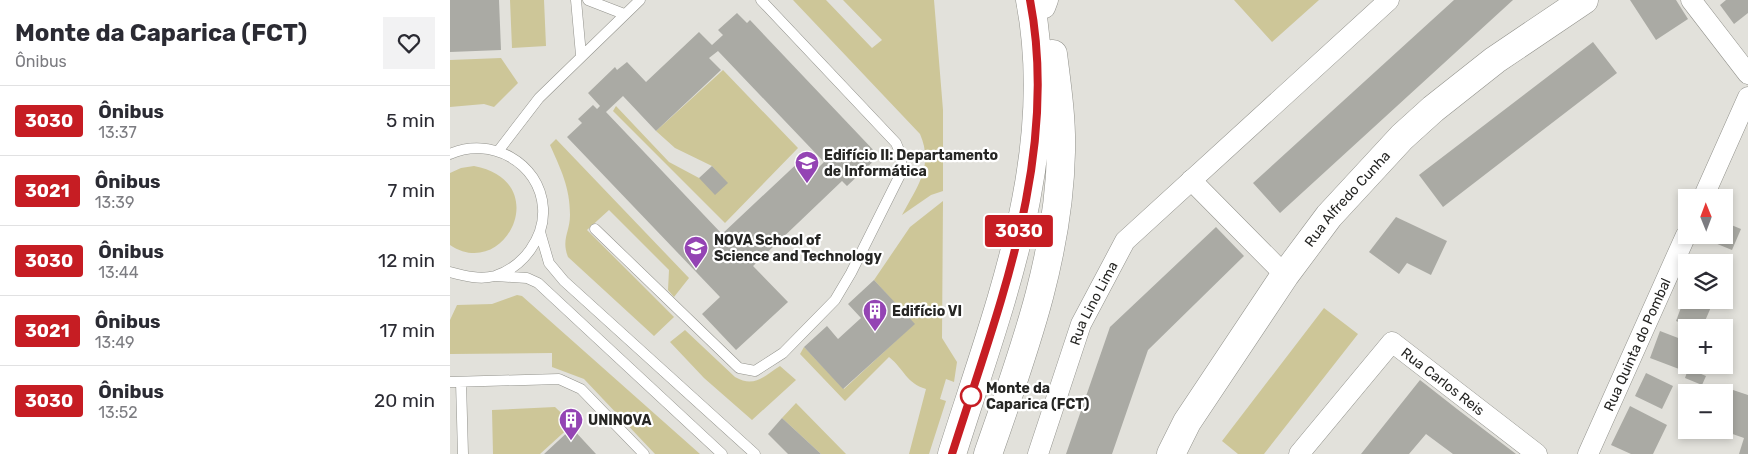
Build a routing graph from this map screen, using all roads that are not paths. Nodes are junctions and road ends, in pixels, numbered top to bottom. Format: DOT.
graph roads {
  1 [pos="576,0"];
  2 [pos="588,0"];
  3 [pos="640,0"];
  4 [pos="761,0"];
  5 [pos="1388,0"];
  6 [pos="1691,0"];
  7 [pos="1042,2"];
  8 [pos="1574,2"];
  9 [pos="624,14"];
  10 [pos="581,56"];
  11 [pos="1748,74"];
  12 [pos="1748,97"];
  13 [pos="499,150"];
  14 [pos="450,154"];
  15 [pos="1192,180"];
  16 [pos="1707,189"];
  17 [pos="594,229"];
  18 [pos="540,232"];
  19 [pos="1682,244"];
  20 [pos="450,273"];
  21 [pos="1285,275"];
  22 [pos="496,276"];
  23 [pos="450,382"];
  24 [pos="461,382"];
  25 [pos="463,454"];
  26 [pos="644,454"];
  27 [pos="722,454"];
  28 [pos="755,454"];
  29 [pos="952,454"];
  30 [pos="988,454"];
  31 [pos="1038,454"];
  32 [pos="1171,454"];
  33 [pos="1299,454"];
  34 [pos="1537,454"];
  35 [pos="1588,454"];
  1 -- 10 [label="lane"];
  2 -- 9 [label="lane"];
  3 -- 9 [label="lane"];
  4 -- 17 [label="lane"];
  5 -- 15 [label="street, Rua Lino Lima"];
  6 -- 11 [label="street"];
  7 -- 29 [label="main road"];
  7 -- 30 [label="main road"];
  8 -- 21 [label="main road, Rua Alfredo Cunha"];
  9 -- 10 [label="lane"];
  10 -- 13 [label="lane"];
  12 -- 16 [label="street"];
  13 -- 14 [label="lane"];
  13 -- 18 [label="lane"];
  15 -- 21 [label="street"];
  15 -- 31 [label="street, Rua Lino Lima"];
  18 -- 22 [label="lane"];
  18 -- 28 [label="lane"];
  19 -- 35 [label="street, Rua Quinta do Pombal"];
  20 -- 22 [label="lane"];
  21 -- 32 [label="main road, Rua Alfredo Cunha"];
  22 -- 27 [label="lane"];
  23 -- 24 [label="lane"];
  24 -- 25 [label="lane"];
  24 -- 26 [label="lane"];
  33 -- 34 [label="street, Rua Carlos Reis"];
}
